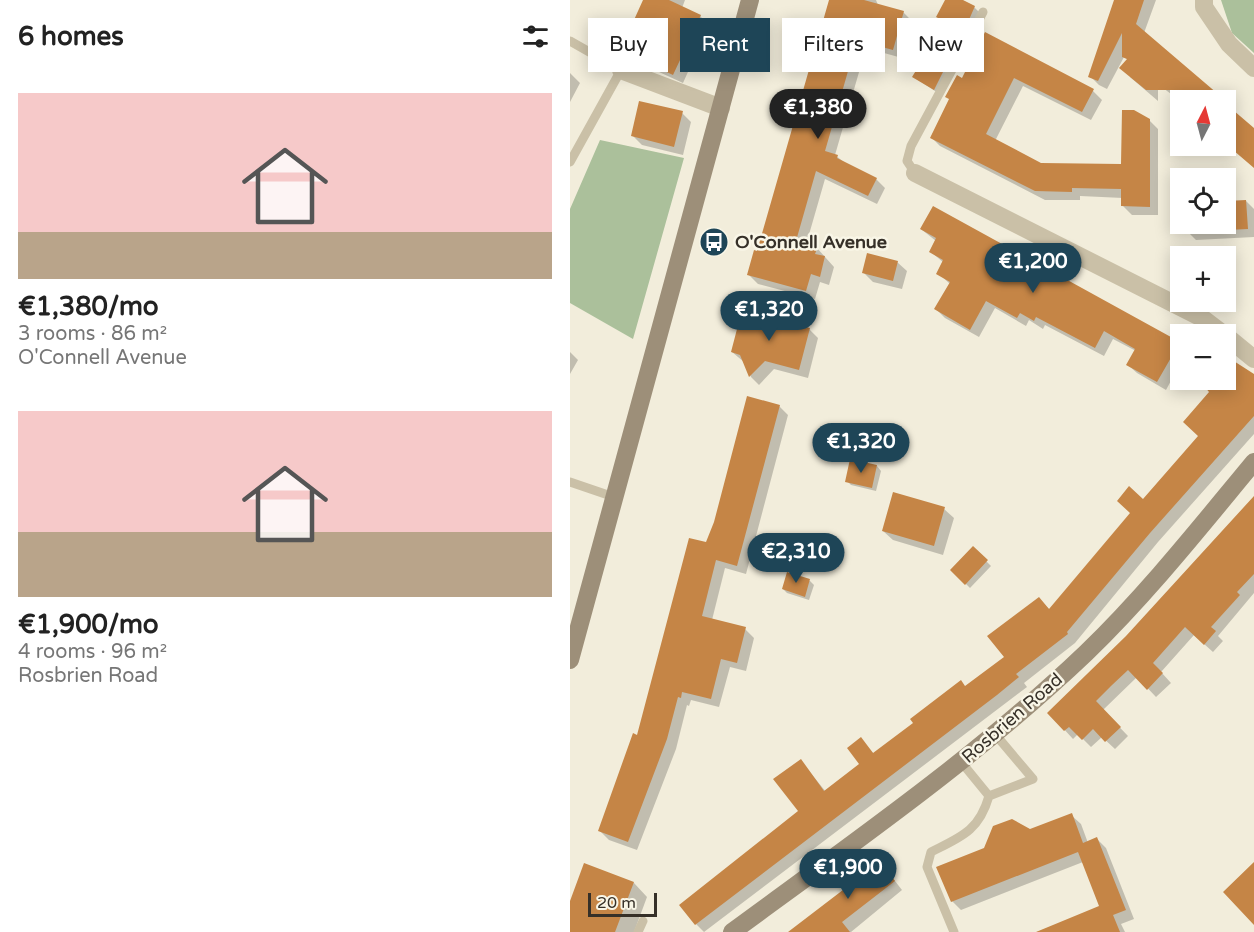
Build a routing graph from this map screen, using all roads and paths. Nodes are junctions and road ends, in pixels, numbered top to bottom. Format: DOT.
graph roads {
  1 [pos="750,0"];
  2 [pos="1204,0"];
  3 [pos="983,12"];
  4 [pos="570,41"];
  5 [pos="588,51"];
  6 [pos="1254,68"];
  7 [pos="620,72"];
  8 [pos="626,72"];
  9 [pos="721,108"];
  10 [pos="570,162"];
  11 [pos="915,173"];
  12 [pos="1210,324"];
  13 [pos="1236,345"];
  14 [pos="1254,359"];
  15 [pos="1254,462"];
  16 [pos="570,482"];
  17 [pos="614,497"];
  18 [pos="570,660"];
  19 [pos="995,734"];
  20 [pos="962,763"];
  21 [pos="989,796"];
  22 [pos="643,921"];
  23 [pos="638,932"];
  24 [pos="732,932"];
  25 [pos="954,932"];
  1 -- 9 [label="main road"];
  2 -- 6 [label="street"];
  3 -- 11 [label="lane"];
  4 -- 5 [label="lane"];
  7 -- 10 [label="lane"];
  8 -- 9 [label="street"];
  9 -- 17 [label="main road"];
  11 -- 12 [label="street"];
  13 -- 14 [label="street"];
  15 -- 19 [label="main road, Rosbrien Road"];
  16 -- 17 [label="lane"];
  17 -- 18 [label="main road"];
  19 -- 20 [label="main road, Rosbrien Road"];
  19 -- 21 [label="lane"];
  20 -- 21 [label="lane"];
  20 -- 24 [label="main road, Rosbrien Road"];
  21 -- 25 [label="lane"];
  22 -- 23 [label="lane"];
}
